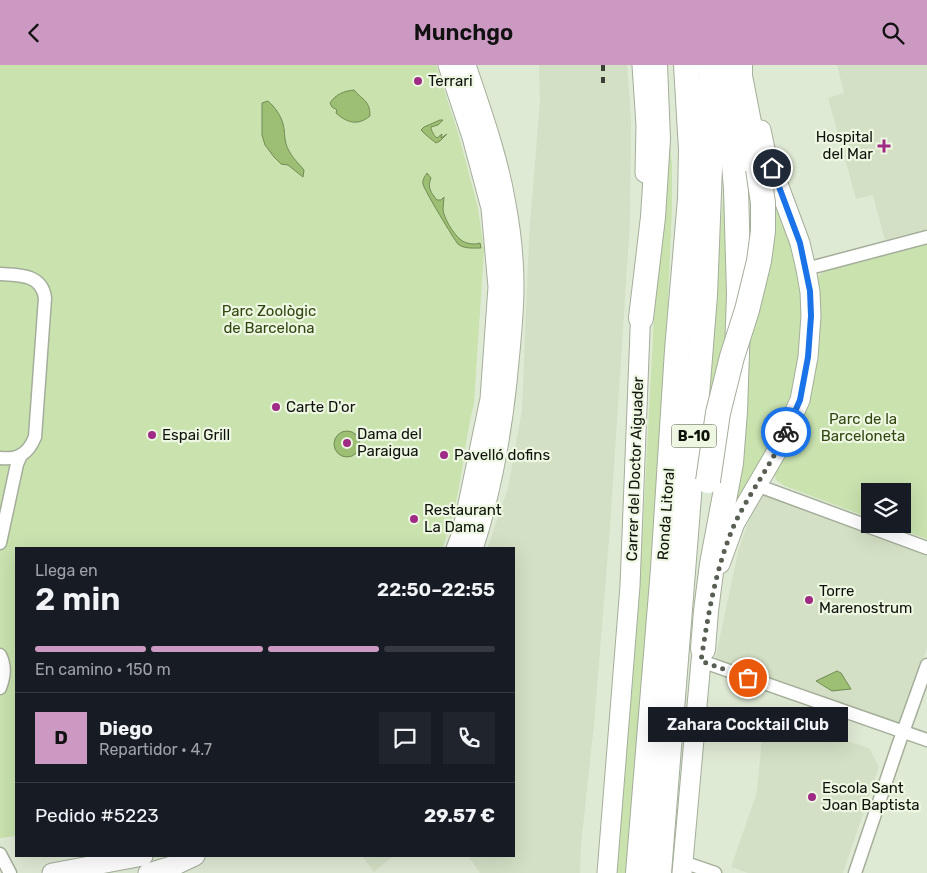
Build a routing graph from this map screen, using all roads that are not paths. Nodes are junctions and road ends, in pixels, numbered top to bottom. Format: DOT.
graph roads {
  1 [pos="448,65"];
  2 [pos="466,65"];
  3 [pos="642,65"];
  4 [pos="655,65"];
  5 [pos="671,65"];
  6 [pos="686,65"];
  7 [pos="710,65"];
  8 [pos="723,65"];
  9 [pos="740,65"];
  10 [pos="746,65"];
  11 [pos="927,237"];
  12 [pos="806,269"];
  13 [pos="0,274"];
  14 [pos="641,318"];
  15 [pos="676,350"];
  16 [pos="21,455"];
  17 [pos="0,459"];
  18 [pos="756,485"];
  19 [pos="0,543"];
  20 [pos="457,547"];
  21 [pos="474,547"];
  22 [pos="927,548"];
  23 [pos="0,655"];
  24 [pos="702,655"];
  25 [pos="676,661"];
  26 [pos="927,665"];
  27 [pos="0,689"];
  28 [pos="903,732"];
  29 [pos="927,740"];
  30 [pos="0,853"];
  31 [pos="138,857"];
  32 [pos="193,857"];
  33 [pos="683,868"];
  34 [pos="10,873"];
  35 [pos="52,873"];
  36 [pos="148,873"];
  37 [pos="607,873"];
  38 [pos="638,873"];
  39 [pos="659,873"];
  40 [pos="715,873"];
  41 [pos="855,873"];
  1 -- 20 [label="main road"];
  2 -- 21 [label="main road"];
  3 -- 14 [label="main road, Carrer del Doctor Aiguader"];
  4 -- 14 [label="highway"];
  5 -- 15 [label="highway"];
  6 -- 15 [label="highway, Ronda Litoral / B-10"];
  7 -- 25 [label="highway, Ronda Litoral / B-10"];
  8 -- 24 [label="highway"];
  9 -- 25 [label="highway, bridge"];
  10 -- 12 [label="main road"];
  11 -- 12 [label="street"];
  12 -- 18 [label="main road"];
  13 -- 16 [label="street"];
  14 -- 37 [label="main road, Carrer del Doctor Aiguader"];
  15 -- 38 [label="highway, Ronda Litoral / B-10"];
  16 -- 17 [label="street"];
  16 -- 19 [label="street"];
  18 -- 22 [label="street"];
  18 -- 24 [label="main road"];
  23 -- 27 [label="street"];
  24 -- 28 [label="street"];
  24 -- 33 [label="main road"];
  25 -- 39 [label="highway, Ronda Litoral / B-10"];
  26 -- 28 [label="street"];
  28 -- 29 [label="street"];
  28 -- 41 [label="street"];
  30 -- 34 [label="street"];
  31 -- 35 [label="main road"];
  32 -- 36 [label="main road"];
  33 -- 40 [label="street"];
}
